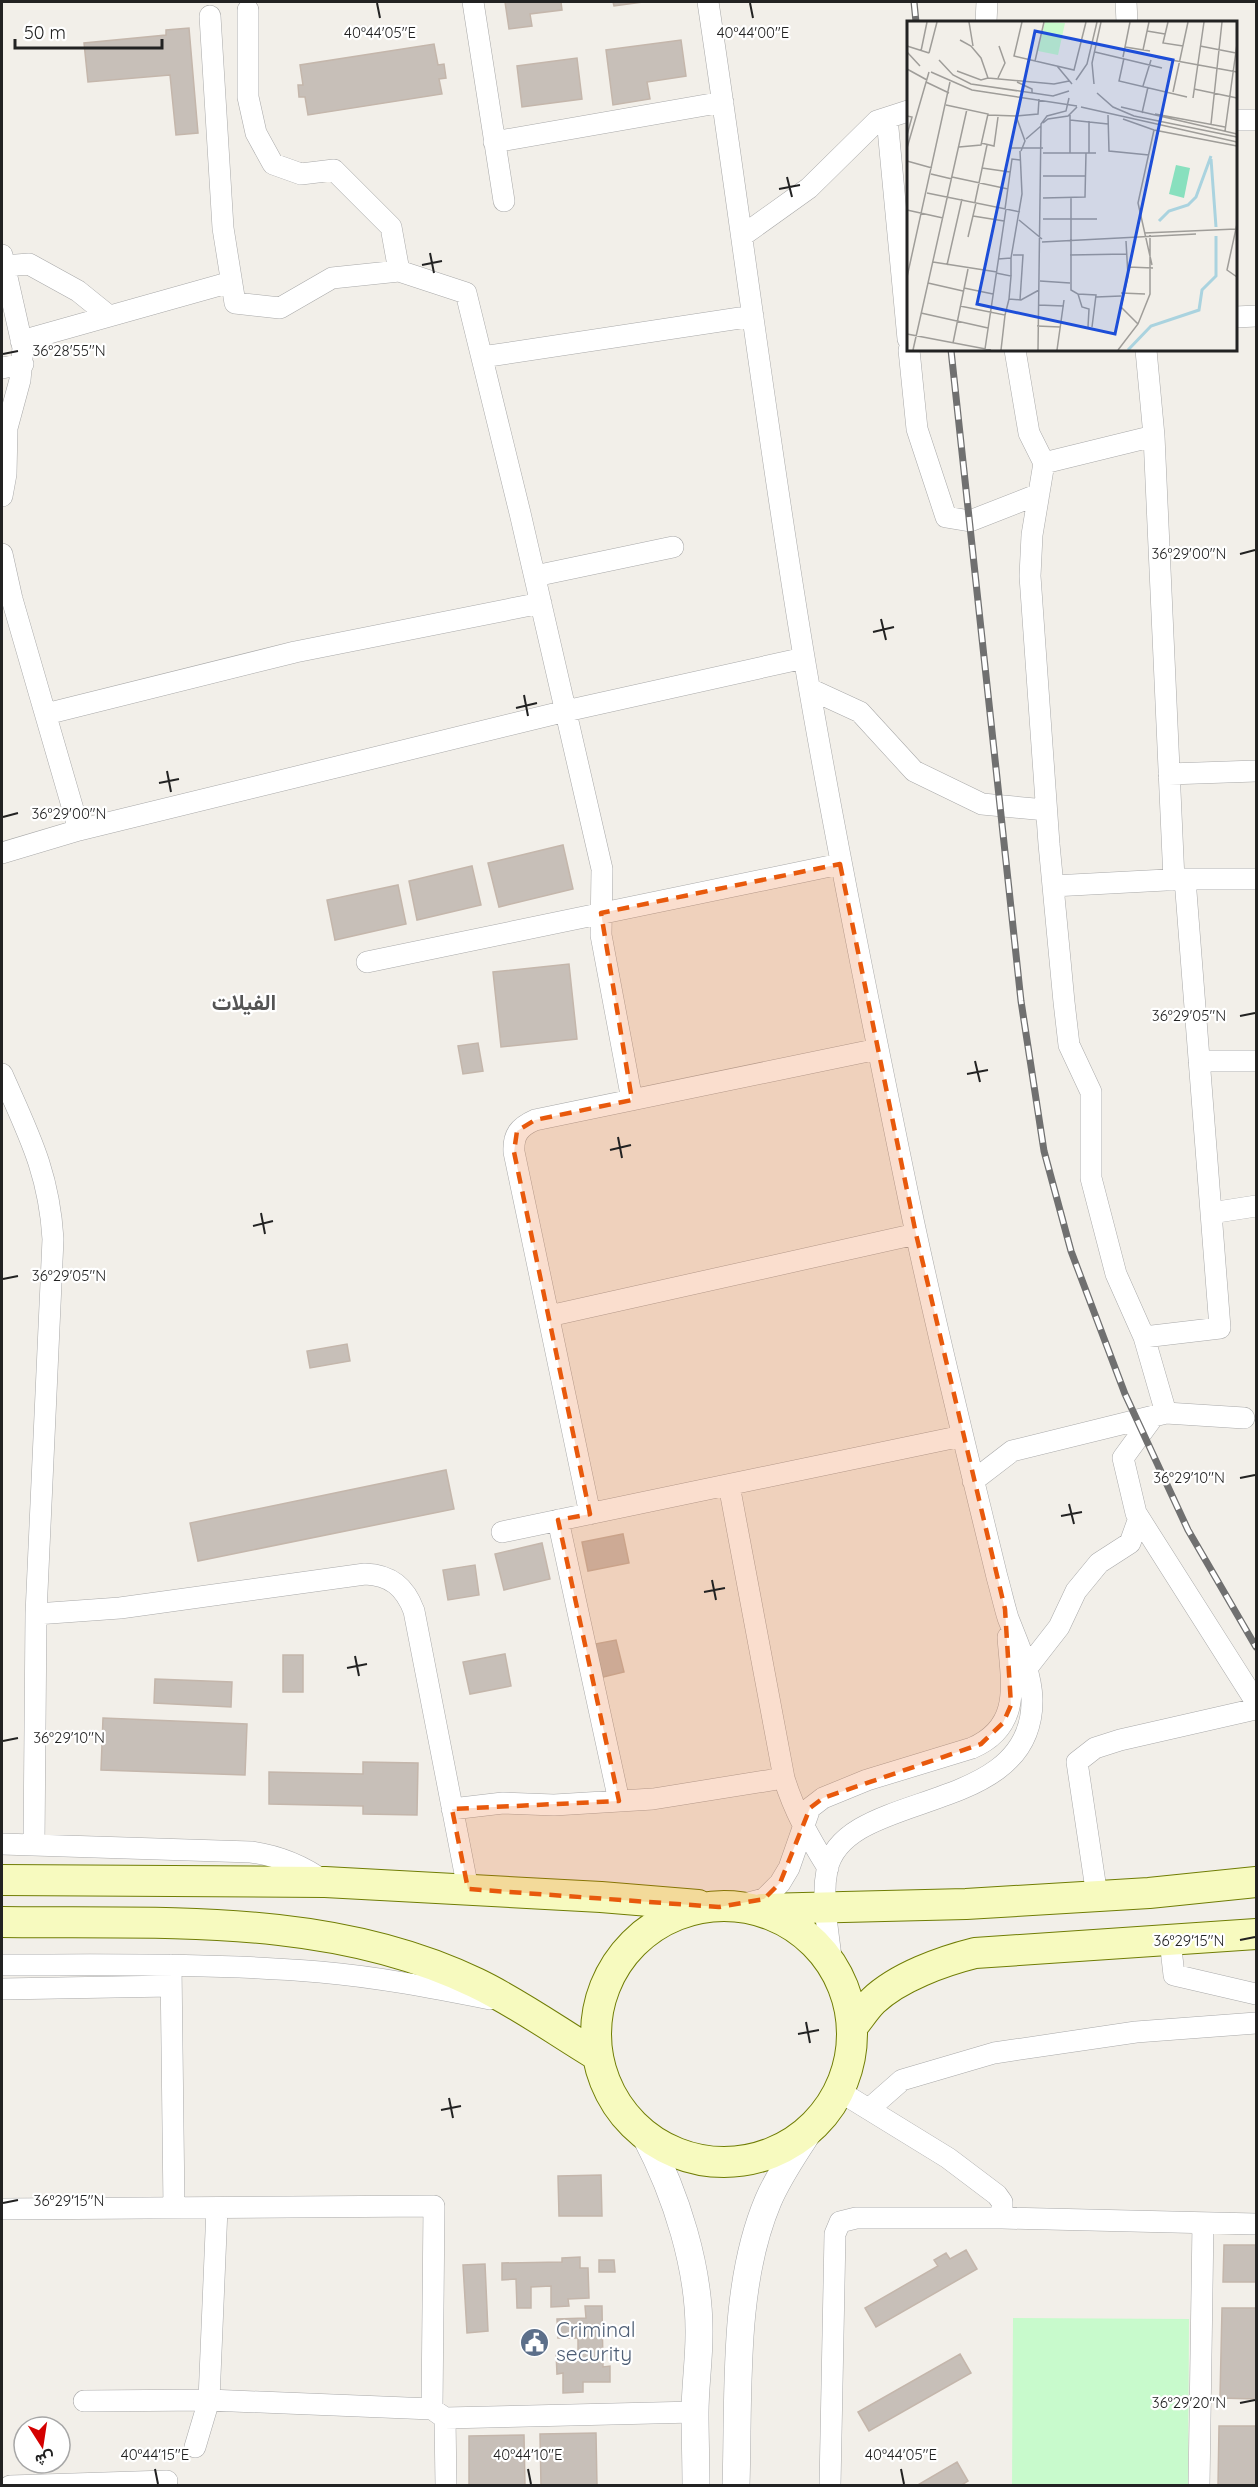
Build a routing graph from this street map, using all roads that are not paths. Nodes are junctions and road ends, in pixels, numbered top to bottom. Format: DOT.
graph roads {
  1 [pos="473,2"];
  2 [pos="708,2"];
  3 [pos="987,2"];
  4 [pos="1126,2"];
  5 [pos="248,10"];
  6 [pos="210,16"];
  7 [pos="986,21"];
  8 [pos="1127,21"];
  9 [pos="723,102"];
  10 [pos="907,112"];
  11 [pos="887,118"];
  12 [pos="1237,120"];
  13 [pos="1257,120"];
  14 [pos="494,142"];
  15 [pos="504,201"];
  16 [pos="742,236"];
  17 [pos="3,260"];
  18 [pos="399,271"];
  19 [pos="231,282"];
  20 [pos="109,316"];
  21 [pos="753,316"];
  22 [pos="1257,316"];
  23 [pos="1237,317"];
  24 [pos="907,319"];
  25 [pos="21,341"];
  26 [pos="909,351"];
  27 [pos="1015,351"];
  28 [pos="1146,351"];
  29 [pos="482,357"];
  30 [pos="23,364"];
  31 [pos="2,368"];
  32 [pos="1154,436"];
  33 [pos="1044,463"];
  34 [pos="1039,494"];
  35 [pos="2,496"];
  36 [pos="673,547"];
  37 [pos="2,554"];
  38 [pos="535,576"];
  39 [pos="7,600"];
  40 [pos="541,603"];
  41 [pos="804,658"];
  42 [pos="810,689"];
  43 [pos="566,711"];
  44 [pos="46,714"];
  45 [pos="1257,771"];
  46 [pos="1169,774"];
  47 [pos="1046,810"];
  48 [pos="79,830"];
  49 [pos="2,853"];
  50 [pos="840,864"];
  51 [pos="1257,879"];
  52 [pos="1179,880"];
  53 [pos="1053,886"];
  54 [pos="601,913"];
  55 [pos="368,962"];
  56 [pos="878,1049"];
  57 [pos="1257,1060"];
  58 [pos="1199,1061"];
  59 [pos="2,1074"];
  60 [pos="632,1100"];
  61 [pos="1257,1206"];
  62 [pos="1211,1213"];
  63 [pos="916,1234"];
  64 [pos="549,1316"];
  65 [pos="1144,1336"];
  66 [pos="1159,1415"];
  67 [pos="1244,1418"];
  68 [pos="962,1436"];
  69 [pos="973,1481"];
  70 [pos="729,1485"];
  71 [pos="590,1514"];
  72 [pos="1139,1518"];
  73 [pos="558,1520"];
  74 [pos="502,1532"];
  75 [pos="1005,1609"];
  76 [pos="36,1614"];
  77 [pos="1027,1668"];
  78 [pos="1257,1702"];
  79 [pos="1257,1709"];
  80 [pos="784,1778"];
  81 [pos="619,1801"];
  82 [pos="452,1809"];
  83 [pos="803,1826"];
  84 [pos="2,1844"];
  85 [pos="34,1844"];
  86 [pos="828,1868"];
  87 [pos="2,1880"];
  88 [pos="325,1882"];
  89 [pos="1257,1882"];
  90 [pos="468,1890"];
  91 [pos="1097,1896"];
  92 [pos="733,1907"];
  93 [pos="826,1908"];
  94 [pos="2,1922"];
  95 [pos="1257,1934"];
  96 [pos="1170,1940"];
  97 [pos="2,1965"];
  98 [pos="832,1966"];
  99 [pos="171,1975"];
  100 [pos="2,1989"];
  101 [pos="1257,1994"];
  102 [pos="511,2003"];
  103 [pos="1257,2023"];
  104 [pos="852,2027"];
  105 [pos="597,2056"];
  106 [pos="839,2091"];
  107 [pos="869,2109"];
  108 [pos="810,2130"];
  109 [pos="645,2135"];
  110 [pos="174,2208"];
  111 [pos="217,2208"];
  112 [pos="2,2209"];
  113 [pos="1002,2218"];
  114 [pos="1203,2223"];
  115 [pos="1257,2224"];
  116 [pos="84,2400"];
  117 [pos="209,2400"];
  118 [pos="695,2412"];
  119 [pos="438,2414"];
  120 [pos="195,2446"];
  121 [pos="167,2481"];
  122 [pos="10,2486"];
  123 [pos="446,2486"];
  124 [pos="696,2486"];
  125 [pos="736,2486"];
  126 [pos="830,2486"];
  127 [pos="1199,2486"];
  1 -- 14 [label="street"];
  2 -- 9 [label="street"];
  3 -- 7 [label="street"];
  4 -- 8 [label="street"];
  5 -- 18 [label="street"];
  6 -- 19 [label="street"];
  9 -- 14 [label="street"];
  9 -- 16 [label="street"];
  10 -- 11 [label="street"];
  11 -- 16 [label="street"];
  11 -- 24 [label="street"];
  12 -- 13 [label="street"];
  14 -- 15 [label="street"];
  16 -- 21 [label="street"];
  17 -- 20 [label="street"];
  17 -- 25 [label="street"];
  18 -- 19 [label="street"];
  18 -- 29 [label="street"];
  19 -- 20 [label="street"];
  20 -- 25 [label="street"];
  21 -- 29 [label="street"];
  21 -- 41 [label="street"];
  22 -- 23 [label="street"];
  25 -- 30 [label="street"];
  26 -- 34 [label="street"];
  27 -- 33 [label="street"];
  28 -- 32 [label="street"];
  29 -- 38 [label="street"];
  30 -- 31 [label="street"];
  30 -- 35 [label="street"];
  32 -- 33 [label="street"];
  32 -- 46 [label="street"];
  33 -- 34 [label="street"];
  34 -- 47 [label="street"];
  36 -- 38 [label="street"];
  37 -- 39 [label="street"];
  38 -- 40 [label="street"];
  39 -- 44 [label="street"];
  40 -- 43 [label="street"];
  40 -- 44 [label="street"];
  41 -- 42 [label="street"];
  41 -- 43 [label="street"];
  42 -- 47 [label="street"];
  42 -- 50 [label="street"];
  43 -- 48 [label="street"];
  43 -- 54 [label="street"];
  44 -- 48 [label="street"];
  45 -- 46 [label="street"];
  46 -- 52 [label="street"];
  47 -- 53 [label="street"];
  48 -- 49 [label="street"];
  50 -- 54 [label="street"];
  50 -- 56 [label="street"];
  51 -- 52 [label="street"];
  52 -- 53 [label="street"];
  52 -- 58 [label="street"];
  53 -- 65 [label="street"];
  54 -- 55 [label="street"];
  54 -- 60 [label="street"];
  56 -- 60 [label="street"];
  56 -- 63 [label="street"];
  57 -- 58 [label="street"];
  58 -- 62 [label="street"];
  59 -- 76 [label="street"];
  60 -- 64 [label="street"];
  61 -- 62 [label="street"];
  62 -- 65 [label="street"];
  63 -- 64 [label="street"];
  63 -- 68 [label="street"];
  64 -- 71 [label="street"];
  65 -- 66 [label="street"];
  66 -- 67 [label="street"];
  66 -- 69 [label="street"];
  66 -- 72 [label="street"];
  68 -- 69 [label="street"];
  68 -- 70 [label="street"];
  69 -- 75 [label="street"];
  70 -- 71 [label="street"];
  70 -- 80 [label="street"];
  71 -- 73 [label="street"];
  72 -- 77 [label="street"];
  72 -- 78 [label="street"];
  73 -- 74 [label="street"];
  73 -- 81 [label="street"];
  75 -- 77 [label="street"];
  75 -- 83 [label="street"];
  76 -- 82 [label="street"];
  76 -- 85 [label="street"];
  77 -- 86 [label="street"];
  79 -- 91 [label="street"];
  80 -- 81 [label="street"];
  80 -- 83 [label="street"];
  81 -- 82 [label="street"];
  82 -- 90 [label="street"];
  83 -- 86 [label="street"];
  83 -- 92 [label="street"];
  84 -- 85 [label="street"];
  85 -- 88 [label="street"];
  86 -- 93 [label="street"];
  87 -- 88 [label="main road"];
  88 -- 90 [label="main road"];
  89 -- 91 [label="main road"];
  90 -- 92 [label="main road"];
  91 -- 93 [label="main road"];
  92 -- 93 [label="main road"];
  92 -- 98 [label="main road"];
  92 -- 105 [label="main road"];
  93 -- 98 [label="street"];
  94 -- 102 [label="main road"];
  95 -- 96 [label="main road"];
  96 -- 101 [label="street"];
  96 -- 104 [label="main road"];
  97 -- 99 [label="street"];
  98 -- 104 [label="main road"];
  99 -- 100 [label="street"];
  99 -- 102 [label="street"];
  99 -- 110 [label="street"];
  102 -- 105 [label="main road"];
  103 -- 107 [label="street"];
  104 -- 106 [label="main road"];
  105 -- 109 [label="main road"];
  106 -- 107 [label="street"];
  106 -- 108 [label="main road"];
  107 -- 113 [label="street"];
  108 -- 109 [label="main road"];
  108 -- 125 [label="street"];
  109 -- 118 [label="street"];
  110 -- 111 [label="street"];
  110 -- 112 [label="street"];
  111 -- 117 [label="street"];
  111 -- 119 [label="street"];
  113 -- 114 [label="street"];
  113 -- 126 [label="street"];
  114 -- 115 [label="street"];
  114 -- 127 [label="street"];
  116 -- 117 [label="street"];
  117 -- 119 [label="street"];
  117 -- 120 [label="street"];
  118 -- 119 [label="street"];
  118 -- 124 [label="street"];
  119 -- 123 [label="street"];
  121 -- 122 [label="street"];
}
